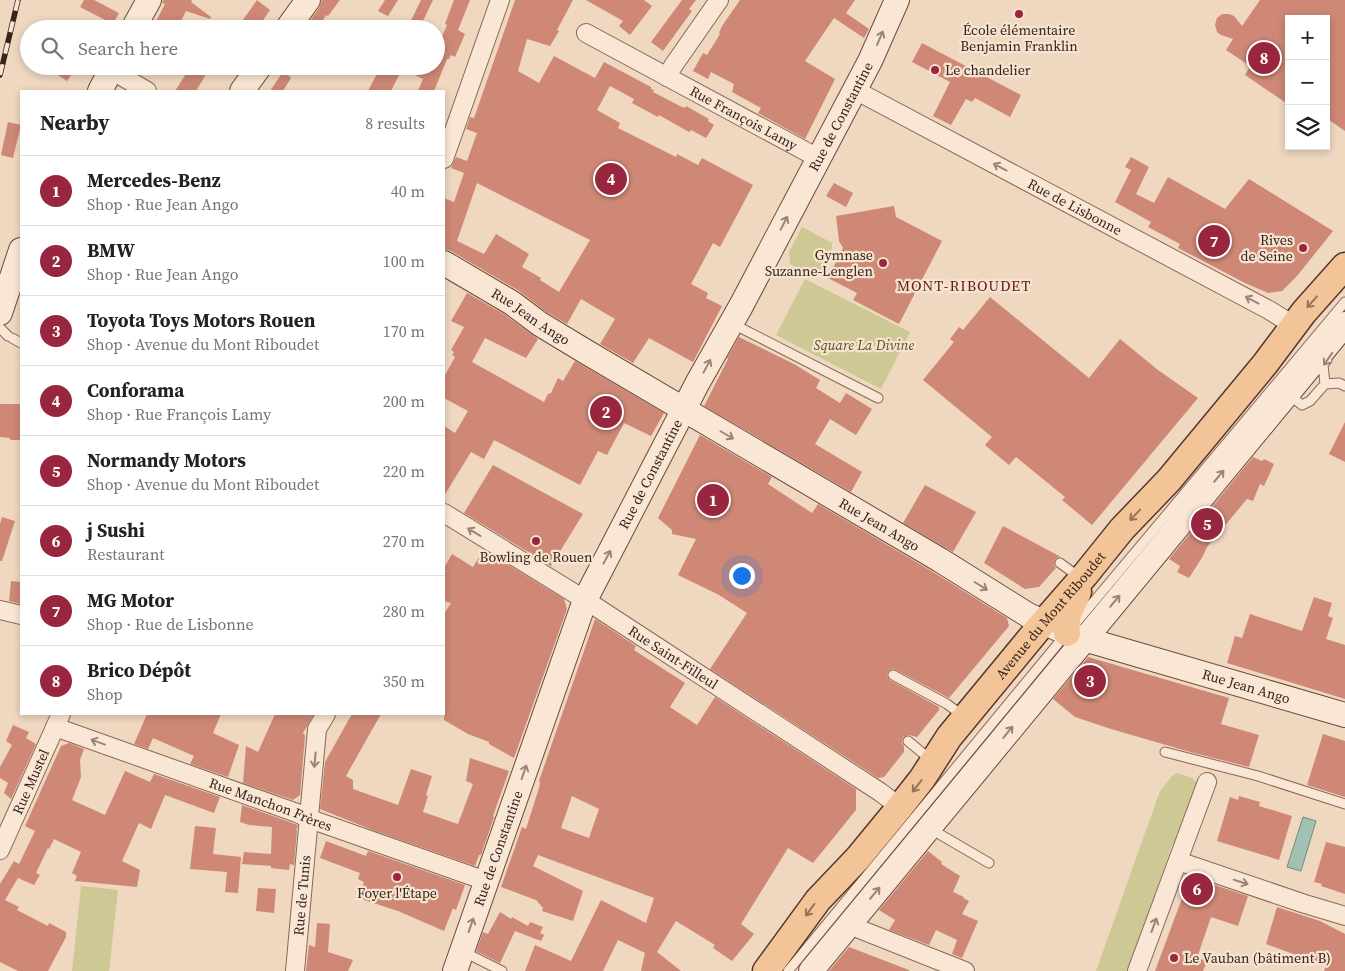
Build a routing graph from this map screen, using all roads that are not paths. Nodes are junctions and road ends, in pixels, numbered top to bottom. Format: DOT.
graph roads {
  1 [pos="149,0"];
  2 [pos="308,0"];
  3 [pos="500,0"];
  4 [pos="720,0"];
  5 [pos="897,0"];
  6 [pos="138,20"];
  7 [pos="294,20"];
  8 [pos="586,33"];
  9 [pos="108,75"];
  10 [pos="123,75"];
  11 [pos="254,75"];
  12 [pos="667,77"];
  13 [pos="101,90"];
  14 [pos="145,90"];
  15 [pos="243,90"];
  16 [pos="855,90"];
  17 [pos="445,156"];
  18 [pos="818,158"];
  19 [pos="20,261"];
  20 [pos="445,264"];
  21 [pos="1345,266"];
  22 [pos="17,294"];
  23 [pos="1345,302"];
  24 [pos="0,313"];
  25 [pos="730,323"];
  26 [pos="1345,324"];
  27 [pos="1294,325"];
  28 [pos="0,328"];
  29 [pos="7,332"];
  30 [pos="1345,338"];
  31 [pos="20,342"];
  32 [pos="1325,384"];
  33 [pos="1345,386"];
  34 [pos="1287,394"];
  35 [pos="878,398"];
  36 [pos="685,410"];
  37 [pos="445,516"];
  38 [pos="1060,563"];
  39 [pos="1083,577"];
  40 [pos="584,600"];
  41 [pos="0,610"];
  42 [pos="20,615"];
  43 [pos="1043,623"];
  44 [pos="1076,636"];
  45 [pos="893,675"];
  46 [pos="325,715"];
  47 [pos="1345,716"];
  48 [pos="965,718"];
  49 [pos="58,720"];
  50 [pos="908,741"];
  51 [pos="1166,752"];
  52 [pos="933,762"];
  53 [pos="1207,782"];
  54 [pos="1345,804"];
  55 [pos="900,807"];
  56 [pos="310,819"];
  57 [pos="928,828"];
  58 [pos="0,850"];
  59 [pos="1178,861"];
  60 [pos="989,862"];
  61 [pos="486,881"];
  62 [pos="1345,916"];
  63 [pos="849,925"];
  64 [pos="458,961"];
  65 [pos="296,971"];
  66 [pos="502,971"];
  67 [pos="766,971"];
  68 [pos="788,971"];
  69 [pos="811,971"];
  70 [pos="965,971"];
  71 [pos="1137,971"];
  1 -- 6 [label="street"];
  2 -- 7 [label="street"];
  3 -- 17 [label="street"];
  4 -- 12 [label="street"];
  16 -- 5 [label="street, Rue de Constantine, one-way"];
  8 -- 12 [label="street, Rue François Lamy"];
  9 -- 13 [label="street"];
  10 -- 14 [label="street"];
  11 -- 15 [label="street"];
  12 -- 18 [label="street, Rue François Lamy"];
  16 -- 18 [label="street, Rue de Constantine"];
  27 -- 16 [label="street, Rue de Lisbonne, one-way"];
  25 -- 18 [label="street, Rue de Constantine, one-way"];
  19 -- 22 [label="street"];
  20 -- 36 [label="street, Rue Jean Ango"];
  21 -- 27 [label="main road, Avenue du Mont Riboudet, one-way"];
  22 -- 24 [label="street"];
  22 -- 29 [label="street"];
  23 -- 44 [label="lane"];
  25 -- 35 [label="lane"];
  36 -- 25 [label="street, Rue de Constantine, one-way"];
  26 -- 34 [label="street"];
  27 -- 39 [label="main road, Avenue du Mont Riboudet, one-way"];
  28 -- 29 [label="lane"];
  29 -- 31 [label="lane"];
  30 -- 32 [label="lane, one-way"];
  32 -- 33 [label="lane"];
  32 -- 34 [label="lane"];
  44 -- 34 [label="street, one-way"];
  40 -- 36 [label="street, Rue de Constantine, one-way"];
  36 -- 43 [label="street, Rue Jean Ango, one-way"];
  40 -- 37 [label="street, Rue Saint-Filleul, one-way"];
  38 -- 39 [label="lane"];
  39 -- 43 [label="main road, Avenue du Mont Riboudet"];
  39 -- 44 [label="main road"];
  40 -- 55 [label="street, Rue Saint-Filleul"];
  61 -- 40 [label="street, Rue de Constantine, one-way"];
  41 -- 42 [label="street"];
  43 -- 44 [label="street, Rue Jean Ango"];
  43 -- 48 [label="main road, Avenue du Mont Riboudet"];
  44 -- 47 [label="street, Rue Jean Ango"];
  57 -- 44 [label="street, one-way"];
  44 -- 68 [label="lane"];
  45 -- 48 [label="lane"];
  46 -- 56 [label="street, Rue de Tunis, one-way"];
  48 -- 52 [label="main road, Avenue du Mont Riboudet"];
  56 -- 49 [label="street, Rue Manchon Frères, one-way"];
  49 -- 58 [label="street, Rue Mustel"];
  50 -- 52 [label="lane"];
  51 -- 54 [label="lane"];
  52 -- 55 [label="main road, Avenue du Mont Riboudet, one-way"];
  53 -- 59 [label="street"];
  55 -- 67 [label="main road, Avenue du Mont Riboudet, one-way"];
  56 -- 61 [label="street, Rue Manchon Frères"];
  56 -- 65 [label="street, Rue de Tunis"];
  57 -- 60 [label="lane"];
  63 -- 57 [label="street, one-way"];
  59 -- 62 [label="street, one-way"];
  71 -- 59 [label="street, one-way"];
  64 -- 61 [label="street, Rue de Constantine, one-way"];
  63 -- 69 [label="street"];
  63 -- 70 [label="street"];
  64 -- 66 [label="lane"];
}
